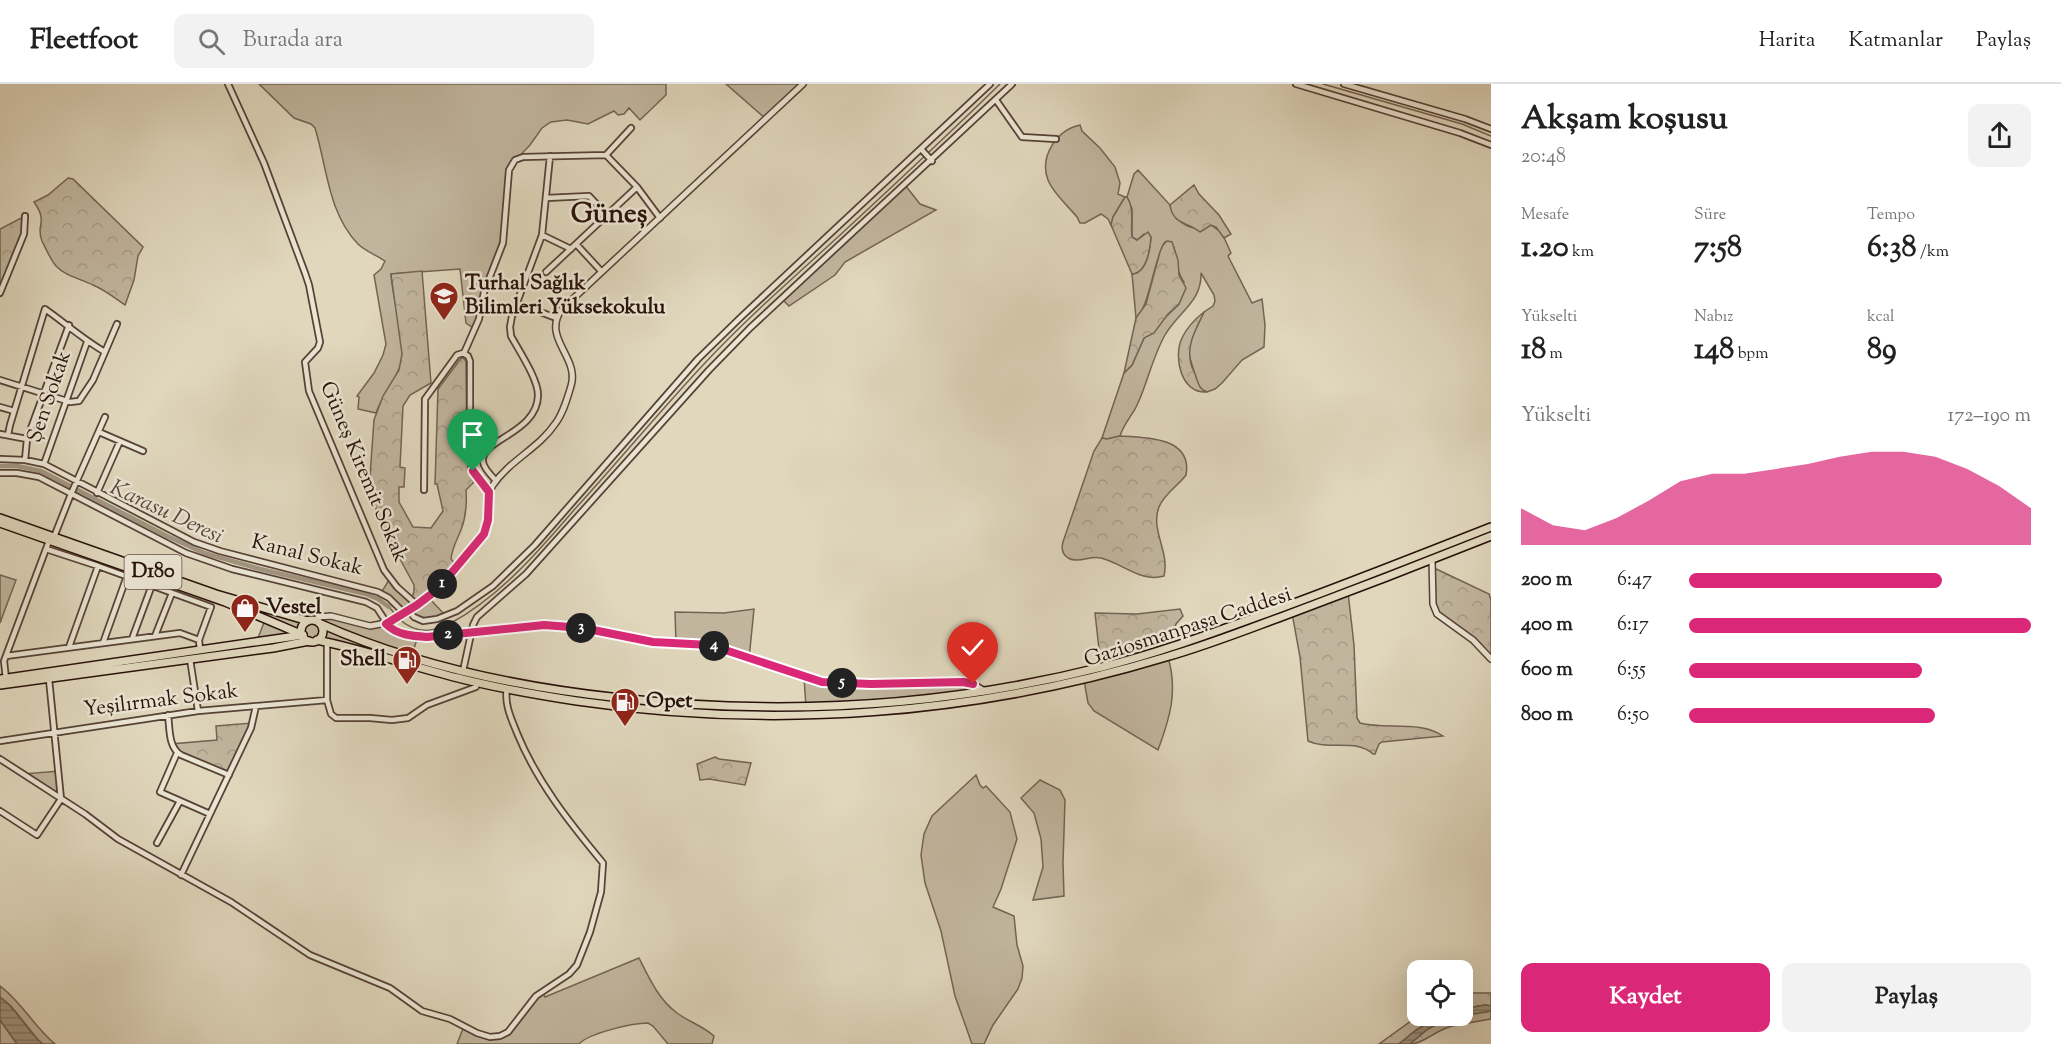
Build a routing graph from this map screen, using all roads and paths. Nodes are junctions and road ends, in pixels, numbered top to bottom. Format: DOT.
graph roads {
  1 [pos="228,84"];
  2 [pos="803,84"];
  3 [pos="990,84"];
  4 [pos="1012,84"];
  5 [pos="1296,84"];
  6 [pos="1344,84"];
  7 [pos="996,100"];
  8 [pos="631,128"];
  9 [pos="1491,129"];
  10 [pos="1056,139"];
  11 [pos="1491,145"];
  12 [pos="921,149"];
  13 [pos="606,155"];
  14 [pos="550,156"];
  15 [pos="932,161"];
  16 [pos="637,187"];
  17 [pos="546,198"];
  18 [pos="608,215"];
  19 [pos="25,216"];
  20 [pos="660,218"];
  21 [pos="542,235"];
  22 [pos="576,244"];
  23 [pos="571,249"];
  24 [pos="601,271"];
  25 [pos="546,272"];
  26 [pos="0,293"];
  27 [pos="516,303"];
  28 [pos="556,318"];
  29 [pos="117,324"];
  30 [pos="69,325"];
  31 [pos="87,342"];
  32 [pos="105,352"];
  33 [pos="464,353"];
  34 [pos="0,380"];
  35 [pos="22,387"];
  36 [pos="44,393"];
  37 [pos="66,401"];
  38 [pos="0,407"];
  39 [pos="14,411"];
  40 [pos="105,417"];
  41 [pos="99,432"];
  42 [pos="0,434"];
  43 [pos="8,435"];
  44 [pos="27,439"];
  45 [pos="120,441"];
  46 [pos="143,451"];
  47 [pos="0,459"];
  48 [pos="25,460"];
  49 [pos="44,464"];
  50 [pos="0,473"];
  51 [pos="496,481"];
  52 [pos="76,482"];
  53 [pos="424,490"];
  54 [pos="489,492"];
  55 [pos="97,493"];
  56 [pos="71,494"];
  57 [pos="0,518"];
  58 [pos="0,524"];
  59 [pos="1491,528"];
  60 [pos="1491,536"];
  61 [pos="51,539"];
  62 [pos="46,549"];
  63 [pos="1432,559"];
  64 [pos="98,566"];
  65 [pos="127,576"];
  66 [pos="152,585"];
  67 [pos="172,593"];
  68 [pos="214,598"];
  69 [pos="417,605"];
  70 [pos="211,607"];
  71 [pos="404,613"];
  72 [pos="308,621"];
  73 [pos="319,622"];
  74 [pos="386,624"];
  75 [pos="472,633"];
  76 [pos="303,635"];
  77 [pos="155,636"];
  78 [pos="132,639"];
  79 [pos="199,640"];
  80 [pos="313,641"];
  81 [pos="327,642"];
  82 [pos="103,643"];
  83 [pos="69,647"];
  84 [pos="200,651"];
  85 [pos="6,656"];
  86 [pos="1491,658"];
  87 [pos="190,659"];
  88 [pos="463,671"];
  89 [pos="49,679"];
  90 [pos="3,682"];
  91 [pos="477,682"];
  92 [pos="507,688"];
  93 [pos="986,691"];
  94 [pos="327,700"];
  95 [pos="256,706"];
  96 [pos="198,711"];
  97 [pos="168,715"];
  98 [pos="56,732"];
  99 [pos="0,741"];
  100 [pos="177,753"];
  101 [pos="0,759"];
  102 [pos="228,775"];
  103 [pos="61,799"];
  104 [pos="180,801"];
  105 [pos="0,811"];
  106 [pos="210,814"];
  107 [pos="157,843"];
  108 [pos="181,875"];
  1 -- 69 [label="street, Güneş Kiremit Sokak"];
  2 -- 20 [label="street"];
  3 -- 12 [label="street"];
  4 -- 7 [label="street"];
  5 -- 11 [label="street"];
  6 -- 9 [label="street"];
  7 -- 10 [label="street"];
  7 -- 15 [label="street"];
  8 -- 13 [label="street"];
  12 -- 15 [label="street"];
  12 -- 71 [label="street"];
  13 -- 14 [label="street"];
  13 -- 16 [label="street"];
  14 -- 17 [label="street"];
  14 -- 33 [label="street"];
  15 -- 75 [label="street"];
  16 -- 18 [label="street"];
  16 -- 20 [label="street"];
  17 -- 18 [label="street"];
  17 -- 21 [label="street"];
  18 -- 22 [label="street"];
  19 -- 26 [label="street"];
  20 -- 24 [label="street"];
  21 -- 23 [label="street"];
  21 -- 27 [label="street"];
  22 -- 23 [label="street"];
  22 -- 24 [label="street"];
  23 -- 25 [label="street"];
  24 -- 28 [label="street"];
  27 -- 28 [label="street"];
  27 -- 51 [label="street"];
  28 -- 51 [label="street"];
  29 -- 32 [label="street"];
  30 -- 31 [label="street"];
  30 -- 35 [label="street"];
  30 -- 36 [label="street"];
  31 -- 32 [label="street"];
  31 -- 37 [label="street, Şen Sokak"];
  32 -- 37 [label="street"];
  33 -- 53 [label="street"];
  33 -- 54 [label="street"];
  34 -- 35 [label="street"];
  35 -- 36 [label="street"];
  35 -- 39 [label="street"];
  36 -- 37 [label="street"];
  36 -- 44 [label="street"];
  37 -- 49 [label="street, Şen Sokak"];
  38 -- 39 [label="street"];
  39 -- 43 [label="street"];
  40 -- 41 [label="street"];
  41 -- 45 [label="street"];
  41 -- 52 [label="street"];
  42 -- 43 [label="street"];
  43 -- 44 [label="street"];
  44 -- 48 [label="street"];
  45 -- 46 [label="street"];
  45 -- 55 [label="street"];
  47 -- 48 [label="street, Kanal Sokak"];
  48 -- 49 [label="street, Kanal Sokak"];
  49 -- 52 [label="street, Kanal Sokak"];
  50 -- 56 [label="street"];
  51 -- 54 [label="street"];
  52 -- 55 [label="street, Kanal Sokak"];
  52 -- 56 [label="street"];
  54 -- 69 [label="street"];
  55 -- 71 [label="street, Kanal Sokak"];
  56 -- 61 [label="street"];
  56 -- 74 [label="street"];
  57 -- 61 [label="main road, D180"];
  58 -- 61 [label="main road, D180"];
  59 -- 93 [label="main road, Gaziosmanpaşa Caddesi"];
  60 -- 63 [label="main road, Gaziosmanpaşa Caddesi"];
  61 -- 62 [label="street"];
  61 -- 68 [label="main road, D180"];
  61 -- 72 [label="main road, D180"];
  62 -- 64 [label="street"];
  62 -- 85 [label="street"];
  63 -- 86 [label="street"];
  63 -- 92 [label="main road, Gaziosmanpaşa Caddesi"];
  64 -- 65 [label="street"];
  64 -- 83 [label="street"];
  65 -- 66 [label="street"];
  65 -- 82 [label="street"];
  66 -- 67 [label="street"];
  66 -- 78 [label="street"];
  67 -- 70 [label="street"];
  67 -- 77 [label="street"];
  68 -- 70 [label="street"];
  68 -- 76 [label="main road, D180"];
  69 -- 71 [label="street"];
  70 -- 79 [label="street"];
  71 -- 74 [label="street"];
  72 -- 73 [label="main road, Gaziosmanpaşa Caddesi"];
  72 -- 76 [label="main road"];
  73 -- 74 [label="street"];
  73 -- 80 [label="main road"];
  73 -- 88 [label="main road, Gaziosmanpaşa Caddesi"];
  74 -- 75 [label="street"];
  75 -- 88 [label="street"];
  75 -- 93 [label="street"];
  76 -- 80 [label="main road"];
  76 -- 84 [label="main road"];
  77 -- 78 [label="street"];
  77 -- 79 [label="street"];
  78 -- 82 [label="street"];
  79 -- 84 [label="street"];
  80 -- 81 [label="main road, Gaziosmanpaşa Caddesi"];
  80 -- 87 [label="main road, Gaziosmanpaşa Caddesi"];
  81 -- 91 [label="main road, Gaziosmanpaşa Caddesi"];
  81 -- 94 [label="street"];
  82 -- 83 [label="street"];
  83 -- 85 [label="street"];
  84 -- 90 [label="main road"];
  85 -- 90 [label="street"];
  87 -- 89 [label="main road, Gaziosmanpaşa Caddesi"];
  87 -- 96 [label="street"];
  88 -- 93 [label="main road, Gaziosmanpaşa Caddesi"];
  89 -- 90 [label="main road, Gaziosmanpaşa Caddesi"];
  89 -- 98 [label="street"];
  91 -- 92 [label="main road, Gaziosmanpaşa Caddesi"];
  91 -- 94 [label="street"];
  92 -- 108 [label="street"];
  94 -- 95 [label="street, Yeşilırmak Sokak"];
  95 -- 96 [label="street, Yeşilırmak Sokak"];
  95 -- 102 [label="street"];
  96 -- 97 [label="street, Yeşilırmak Sokak"];
  97 -- 98 [label="street, Yeşilırmak Sokak"];
  97 -- 100 [label="street"];
  98 -- 99 [label="street, Yeşilırmak Sokak"];
  98 -- 103 [label="street"];
  100 -- 102 [label="street"];
  100 -- 104 [label="street"];
  101 -- 103 [label="street"];
  102 -- 106 [label="street"];
  103 -- 105 [label="street"];
  103 -- 108 [label="street"];
  104 -- 106 [label="street"];
  104 -- 107 [label="street"];
  106 -- 108 [label="street"];
}
